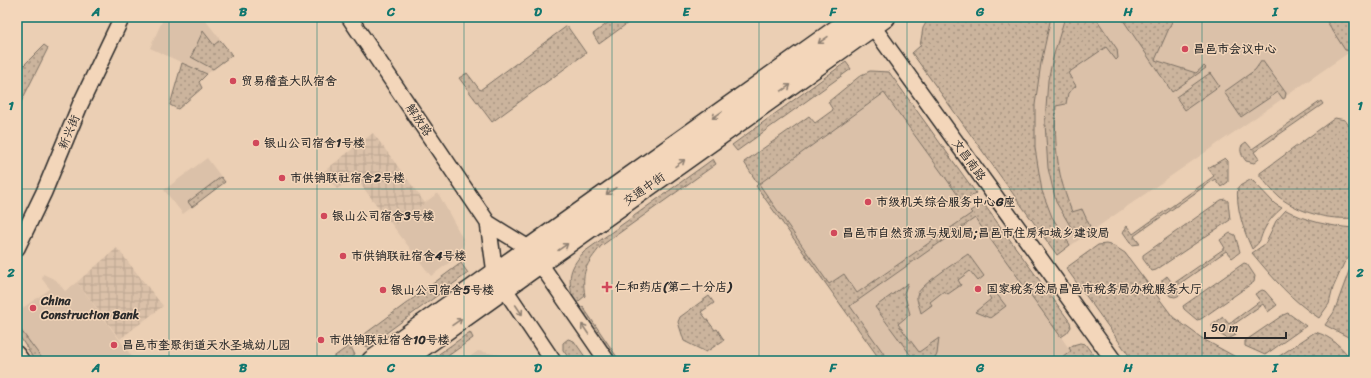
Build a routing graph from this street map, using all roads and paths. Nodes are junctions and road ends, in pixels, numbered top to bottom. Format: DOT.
graph roads {
  1 [pos="122,17"];
  2 [pos="349,17"];
  3 [pos="855,17"];
  4 [pos="875,20"];
  5 [pos="488,223"];
  6 [pos="17,248"];
  7 [pos="535,256"];
  8 [pos="500,281"];
  9 [pos="17,354"];
  10 [pos="22,361"];
  11 [pos="372,361"];
  12 [pos="402,361"];
  13 [pos="554,361"];
  14 [pos="607,361"];
  15 [pos="1114,361"];
  1 -- 6 [label="street, 新兴街"];
  2 -- 5 [label="street, 解放路"];
  3 -- 7 [label="main road, 交通中街, one-way"];
  7 -- 4 [label="main road, 交通中街, one-way"];
  4 -- 15 [label="street, 文昌南路"];
  5 -- 7 [label="street, 解放路"];
  5 -- 8 [label="street, 解放路"];
  7 -- 8 [label="main road, 交通中街"];
  14 -- 7 [label="street, 解放路, one-way"];
  8 -- 11 [label="main road, 交通中街"];
  12 -- 8 [label="main road, 交通中街, one-way"];
  8 -- 13 [label="street, 解放路, one-way"];
  9 -- 10 [label="street"];
}
